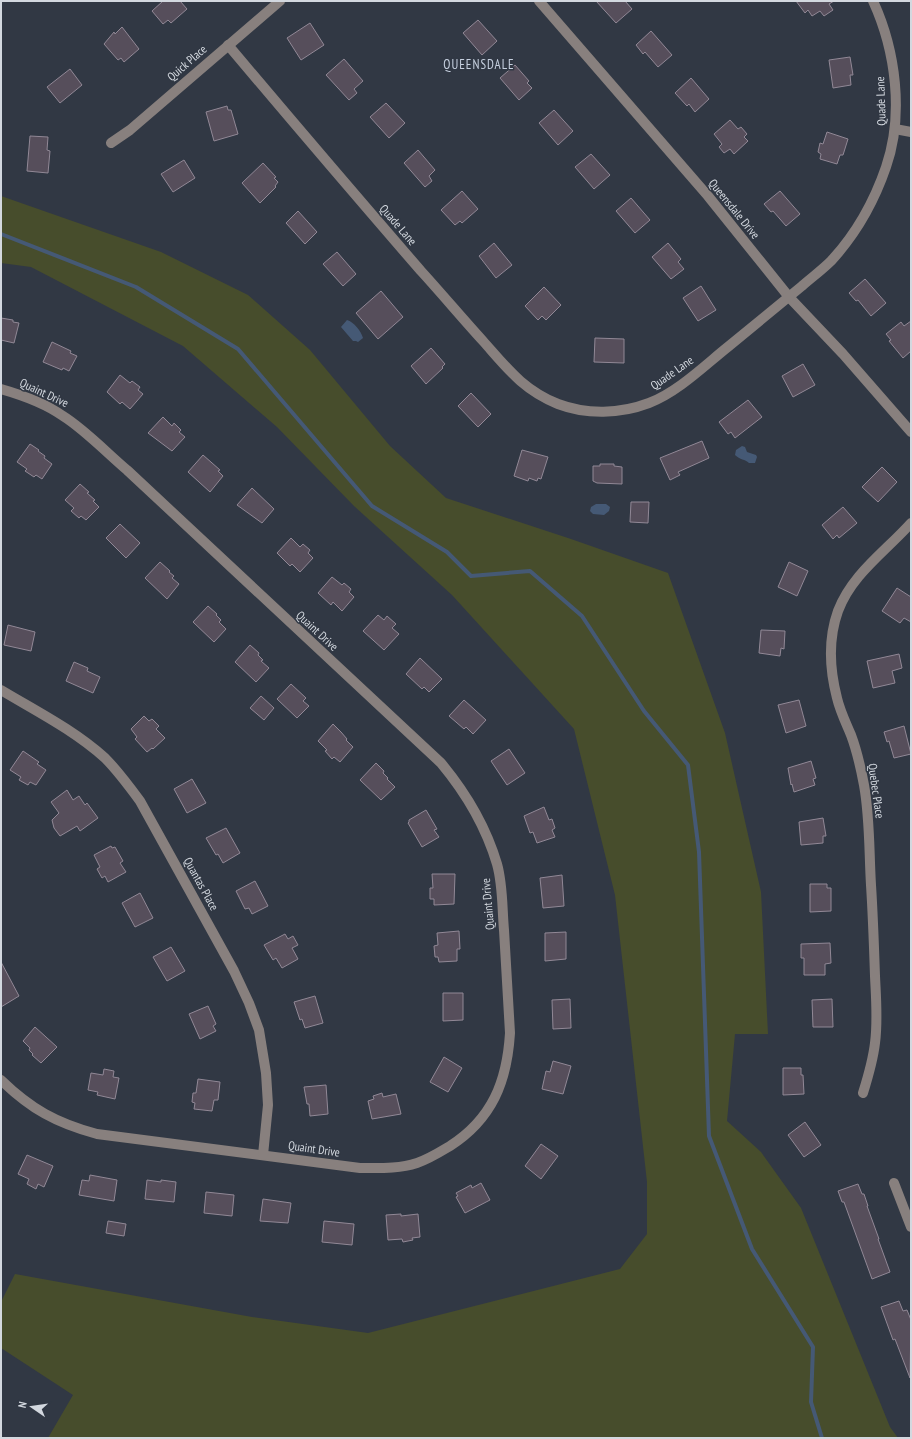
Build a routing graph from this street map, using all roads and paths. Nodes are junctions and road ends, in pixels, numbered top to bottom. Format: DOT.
graph roads {
  1 [pos="280,1"];
  2 [pos="538,1"];
  3 [pos="873,1"];
  4 [pos="228,45"];
  5 [pos="895,129"];
  6 [pos="911,132"];
  7 [pos="111,144"];
  8 [pos="789,297"];
  9 [pos="1,389"];
  10 [pos="911,432"];
  11 [pos="911,523"];
  12 [pos="1,690"];
  13 [pos="1,1080"];
  14 [pos="863,1093"];
  15 [pos="263,1155"];
  16 [pos="894,1183"];
  17 [pos="911,1226"];
  1 -- 4 [label="street, Quick Place"];
  2 -- 8 [label="street, Queensdale Drive"];
  3 -- 5 [label="street, Quade Lane"];
  4 -- 7 [label="street, Quick Place"];
  4 -- 8 [label="street, Quade Lane"];
  5 -- 6 [label="street"];
  5 -- 8 [label="street, Quade Lane"];
  8 -- 10 [label="street, Queensdale Drive"];
  9 -- 15 [label="street, Quaint Drive"];
  11 -- 14 [label="street, Quebec Place"];
  12 -- 15 [label="street, Quantas Place"];
  13 -- 15 [label="street, Quaint Drive"];
  16 -- 17 [label="street"];
}
